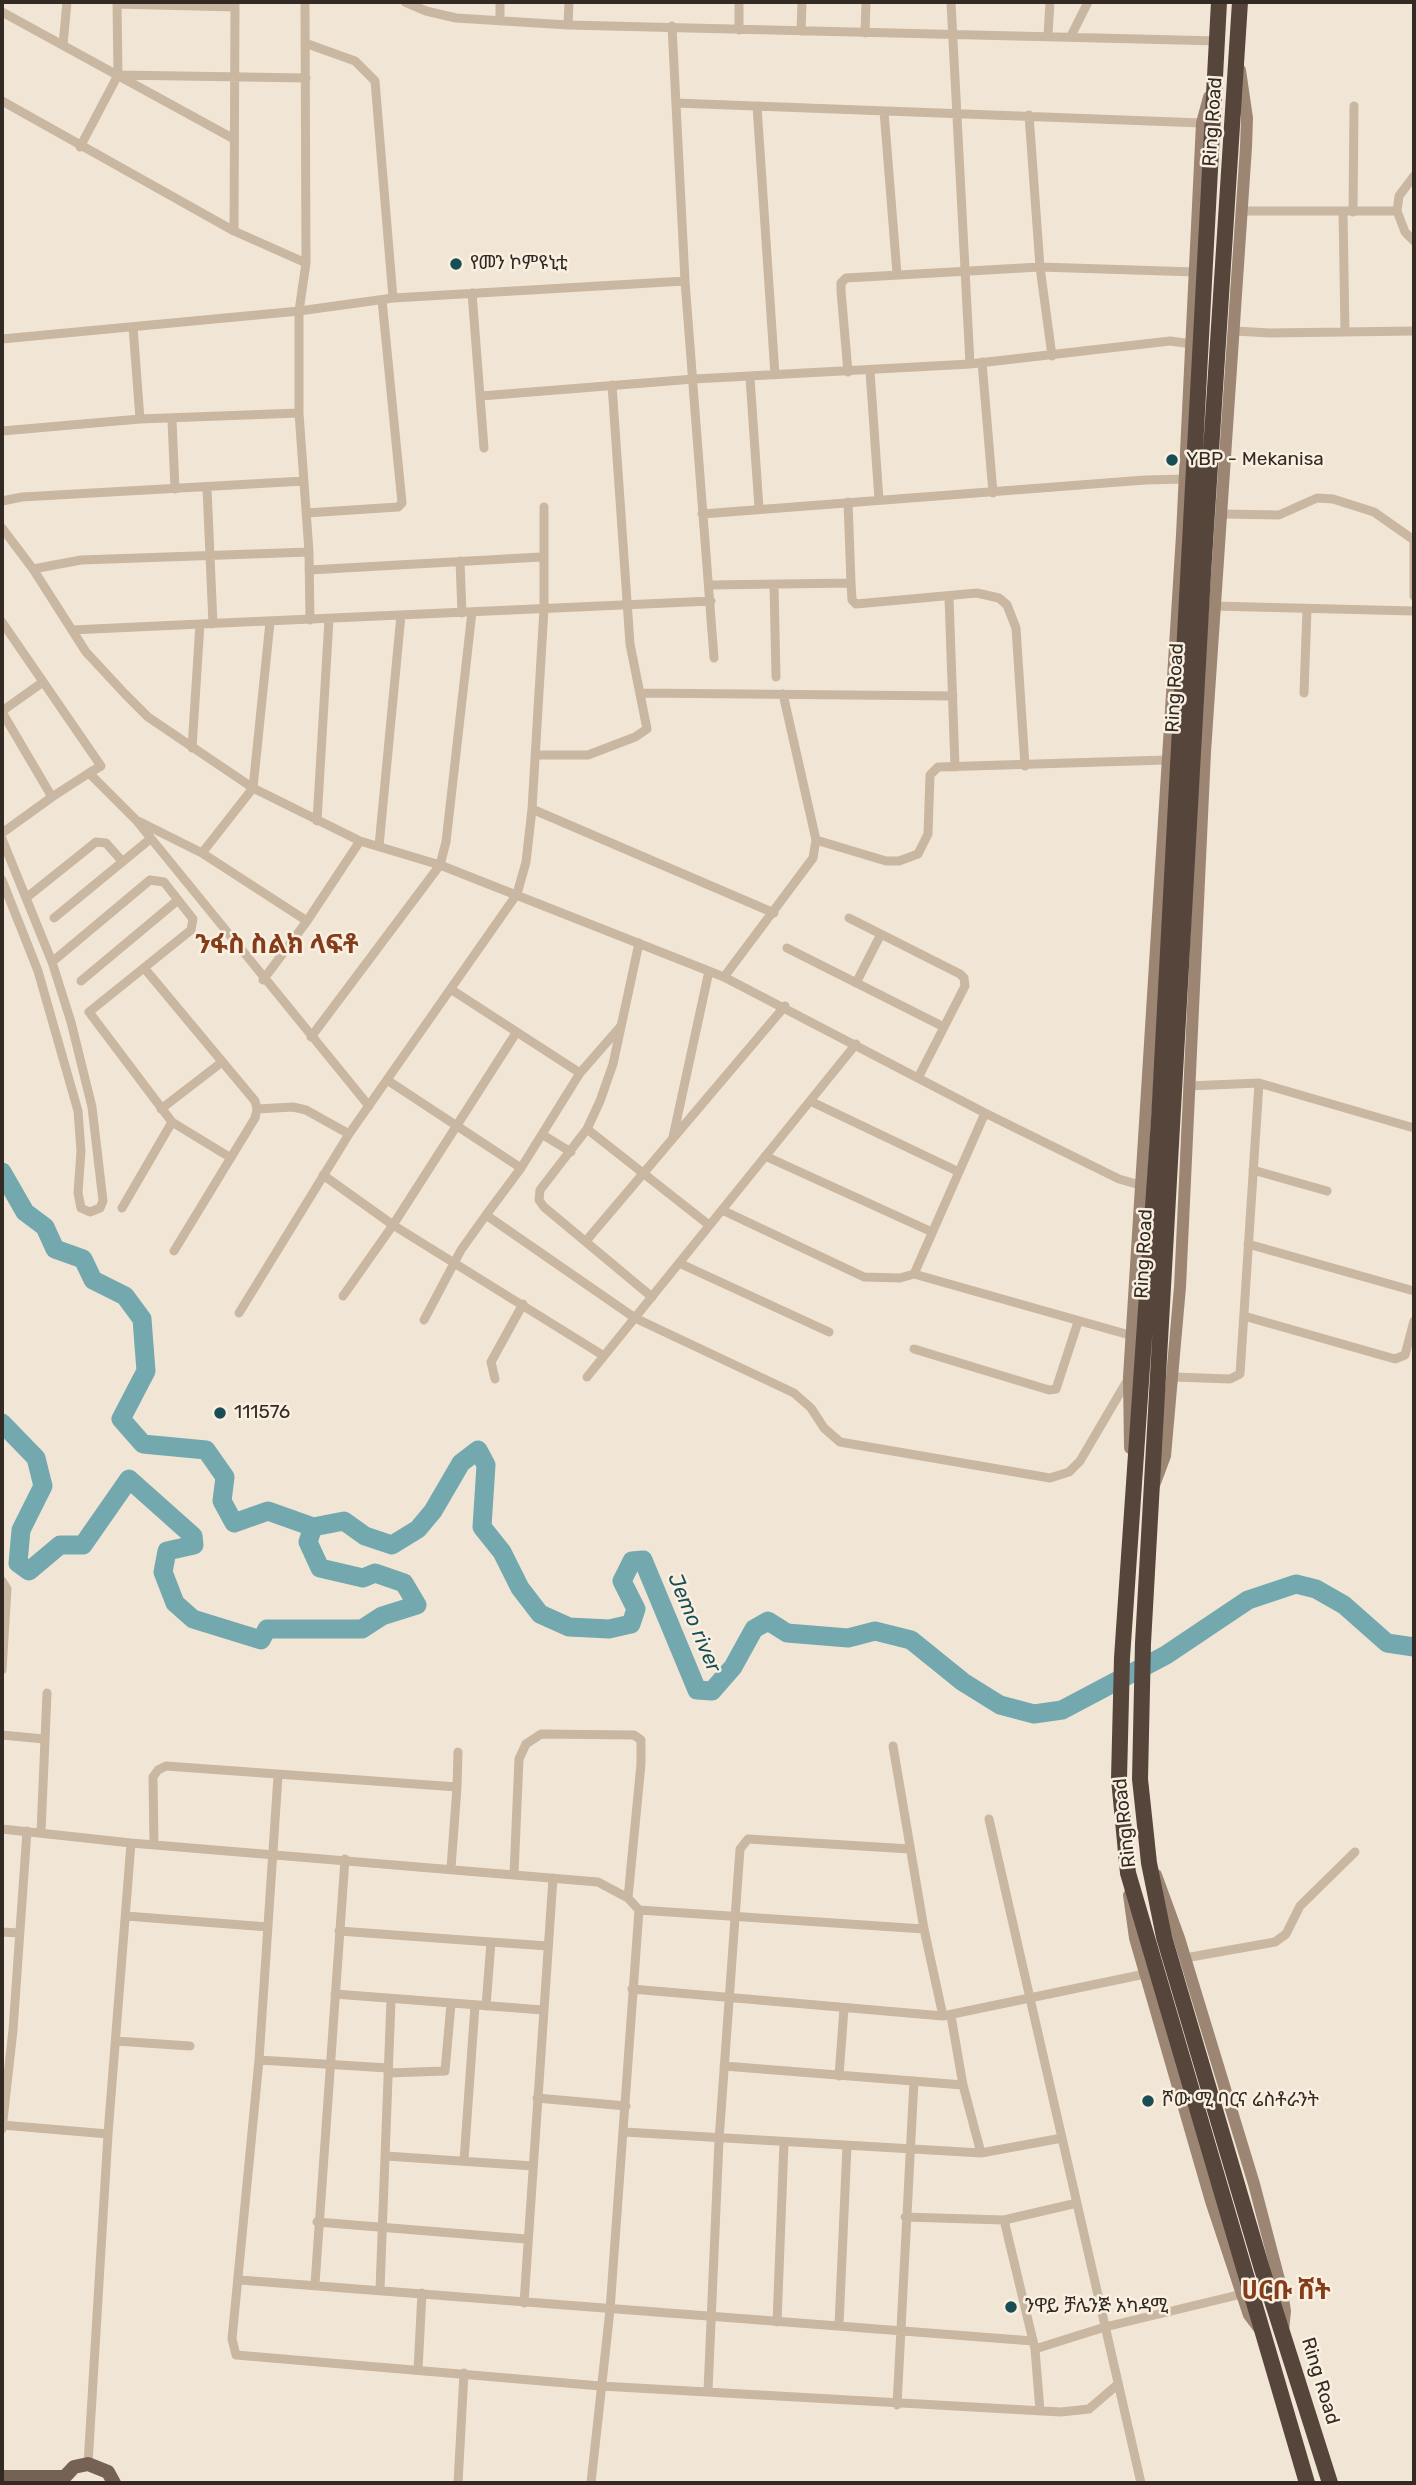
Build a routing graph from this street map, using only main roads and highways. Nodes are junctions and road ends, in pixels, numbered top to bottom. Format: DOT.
graph roads {
  1 [pos="1219,2"];
  2 [pos="1240,2"];
  3 [pos="1162,1187"];
  4 [pos="2,2477"];
  5 [pos="61,2480"];
  6 [pos="118,2483"];
  7 [pos="1307,2483"];
  8 [pos="1330,2483"];
  1 -- 3 [label="highway, Ring Road"];
  2 -- 3 [label="highway, Ring Road"];
  3 -- 7 [label="highway, Ring Road"];
  3 -- 8 [label="highway, Ring Road"];
  4 -- 5 [label="main road"];
  5 -- 6 [label="main road"];
}
